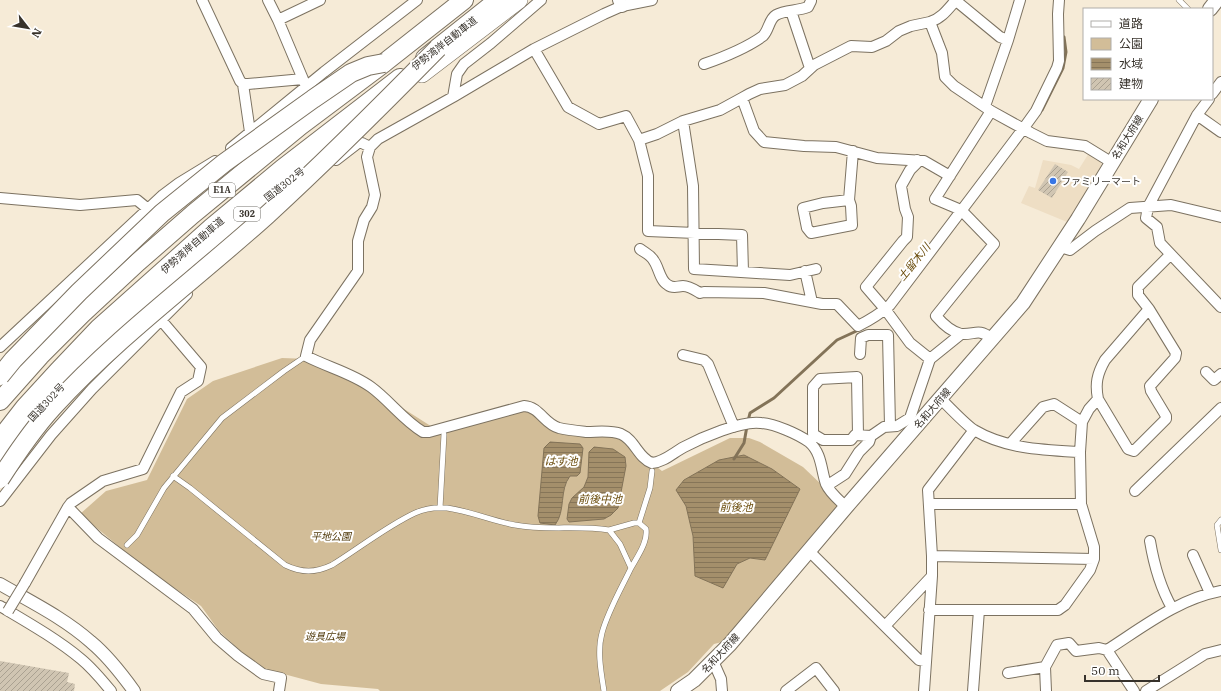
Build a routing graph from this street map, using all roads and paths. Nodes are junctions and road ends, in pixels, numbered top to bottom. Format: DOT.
graph roads {
  1 [pos="202,0"];
  2 [pos="268,0"];
  3 [pos="320,0"];
  4 [pos="417,0"];
  5 [pos="457,0"];
  6 [pos="464,0"];
  7 [pos="498,0"];
  8 [pos="519,0"];
  9 [pos="541,0"];
  10 [pos="652,0"];
  11 [pos="956,0"];
  12 [pos="1020,0"];
  13 [pos="1059,0"];
  14 [pos="1179,0"];
  15 [pos="1217,0"];
  16 [pos="811,1"];
  17 [pos="621,3"];
  18 [pos="1187,8"];
  19 [pos="1211,8"];
  20 [pos="791,11"];
  21 [pos="278,20"];
  22 [pos="930,22"];
  23 [pos="1008,40"];
  24 [pos="438,48"];
  25 [pos="534,49"];
  26 [pos="384,63"];
  27 [pos="704,64"];
  28 [pos="810,68"];
  29 [pos="1221,82"];
  30 [pos="305,83"];
  31 [pos="243,84"];
  32 [pos="1213,93"];
  33 [pos="454,97"];
  34 [pos="742,98"];
  35 [pos="1150,100"];
  36 [pos="1208,100"];
  37 [pos="988,108"];
  38 [pos="1197,115"];
  39 [pos="683,121"];
  40 [pos="1026,131"];
  41 [pos="250,132"];
  42 [pos="1221,132"];
  43 [pos="639,140"];
  44 [pos="370,147"];
  45 [pos="853,151"];
  46 [pos="917,160"];
  47 [pos="1111,162"];
  48 [pos="950,176"];
  49 [pos="0,198"];
  50 [pos="849,200"];
  51 [pos="1148,207"];
  52 [pos="148,208"];
  53 [pos="963,213"];
  54 [pos="1221,217"];
  55 [pos="693,233"];
  56 [pos="1060,247"];
  57 [pos="640,250"];
  58 [pos="1170,255"];
  59 [pos="816,269"];
  60 [pos="805,271"];
  61 [pos="743,272"];
  62 [pos="812,302"];
  63 [pos="1221,307"];
  64 [pos="885,309"];
  65 [pos="1149,309"];
  66 [pos="161,320"];
  67 [pos="961,334"];
  68 [pos="991,338"];
  69 [pos="0,347"];
  70 [pos="860,354"];
  71 [pos="682,355"];
  72 [pos="306,356"];
  73 [pos="930,359"];
  74 [pos="1206,372"];
  75 [pos="1221,374"];
  76 [pos="0,376"];
  77 [pos="0,397"];
  78 [pos="940,398"];
  79 [pos="1098,399"];
  80 [pos="0,401"];
  81 [pos="1221,408"];
  82 [pos="1082,422"];
  83 [pos="743,425"];
  84 [pos="890,426"];
  85 [pos="974,430"];
  86 [pos="444,434"];
  87 [pos="858,435"];
  88 [pos="871,436"];
  89 [pos="0,439"];
  90 [pos="1010,444"];
  91 [pos="1080,452"];
  92 [pos="0,455"];
  93 [pos="652,471"];
  94 [pos="173,476"];
  95 [pos="0,479"];
  96 [pos="828,485"];
  97 [pos="1136,491"];
  98 [pos="0,501"];
  99 [pos="929,504"];
  100 [pos="1081,504"];
  101 [pos="68,507"];
  102 [pos="846,507"];
  103 [pos="440,508"];
  104 [pos="1221,520"];
  105 [pos="639,523"];
  106 [pos="609,530"];
  107 [pos="1150,541"];
  108 [pos="127,546"];
  109 [pos="1221,550"];
  110 [pos="809,551"];
  111 [pos="1193,555"];
  112 [pos="932,556"];
  113 [pos="1094,559"];
  114 [pos="631,568"];
  115 [pos="932,576"];
  116 [pos="0,584"];
  117 [pos="1221,591"];
  118 [pos="1210,593"];
  119 [pos="4,608"];
  120 [pos="1172,608"];
  121 [pos="929,610"];
  122 [pos="979,610"];
  123 [pos="885,626"];
  124 [pos="1107,650"];
  125 [pos="1221,650"];
  126 [pos="712,661"];
  127 [pos="926,661"];
  128 [pos="1045,667"];
  129 [pos="1008,673"];
  130 [pos="111,691"];
  131 [pos="134,691"];
  132 [pos="279,691"];
  133 [pos="604,691"];
  134 [pos="678,691"];
  135 [pos="722,691"];
  136 [pos="786,691"];
  137 [pos="834,691"];
  138 [pos="924,691"];
  139 [pos="973,691"];
  140 [pos="1046,691"];
  141 [pos="1134,691"];
  142 [pos="1146,691"];
  1 -- 31 [label="street"];
  2 -- 21 [label="street"];
  3 -- 21 [label="street"];
  4 -- 30 [label="street"];
  5 -- 77 [label="highway"];
  6 -- 26 [label="highway, E1A"];
  7 -- 24 [label="highway, 伊勢湾岸自動車道 / E1A"];
  8 -- 92 [label="highway, 国道302号 / 302"];
  9 -- 33 [label="street"];
  10 -- 17 [label="street"];
  11 -- 22 [label="street"];
  11 -- 23 [label="street"];
  12 -- 23 [label="street"];
  13 -- 40 [label="street"];
  14 -- 18 [label="lane"];
  15 -- 19 [label="main road"];
  16 -- 20 [label="street"];
  17 -- 25 [label="street"];
  20 -- 27 [label="street"];
  20 -- 28 [label="street"];
  21 -- 30 [label="street"];
  22 -- 28 [label="street"];
  22 -- 37 [label="street"];
  23 -- 37 [label="street"];
  24 -- 89 [label="highway, 伊勢湾岸自動車道 / E1A, bridge"];
  24 -- 95 [label="highway, bridge"];
  25 -- 33 [label="street"];
  25 -- 43 [label="street"];
  26 -- 76 [label="highway, bridge"];
  26 -- 80 [label="highway, E1A"];
  28 -- 34 [label="street"];
  29 -- 32 [label="street"];
  30 -- 31 [label="street"];
  30 -- 41 [label="street"];
  31 -- 41 [label="street"];
  33 -- 44 [label="street"];
  34 -- 39 [label="street"];
  34 -- 45 [label="street"];
  35 -- 47 [label="main road, 名和大府線"];
  36 -- 38 [label="street"];
  37 -- 40 [label="street"];
  37 -- 48 [label="street"];
  38 -- 42 [label="street"];
  38 -- 51 [label="street"];
  39 -- 43 [label="street"];
  39 -- 55 [label="street"];
  40 -- 47 [label="street"];
  40 -- 53 [label="street"];
  41 -- 52 [label="street"];
  43 -- 55 [label="street"];
  44 -- 66 [label="street"];
  44 -- 72 [label="street"];
  45 -- 46 [label="street"];
  45 -- 50 [label="street"];
  46 -- 48 [label="street"];
  46 -- 64 [label="street"];
  47 -- 56 [label="main road, 名和大府線"];
  48 -- 53 [label="street"];
  49 -- 52 [label="street"];
  50 -- 50 [label="street"];
  51 -- 54 [label="street"];
  51 -- 56 [label="street"];
  51 -- 58 [label="street"];
  52 -- 69 [label="street"];
  53 -- 64 [label="street"];
  53 -- 67 [label="street"];
  55 -- 61 [label="street"];
  55 -- 61 [label="street"];
  56 -- 68 [label="main road, 名和大府線"];
  57 -- 62 [label="street"];
  58 -- 63 [label="street"];
  58 -- 65 [label="street"];
  59 -- 60 [label="street"];
  60 -- 61 [label="street"];
  60 -- 62 [label="street"];
  62 -- 64 [label="street"];
  64 -- 73 [label="street"];
  65 -- 79 [label="street"];
  65 -- 79 [label="street"];
  66 -- 98 [label="street"];
  66 -- 101 [label="street"];
  67 -- 68 [label="street"];
  67 -- 73 [label="street"];
  68 -- 78 [label="main road, 名和大府線"];
  70 -- 84 [label="street"];
  71 -- 83 [label="street"];
  72 -- 83 [label="street"];
  72 -- 94 [label="lane"];
  73 -- 84 [label="street"];
  74 -- 75 [label="street"];
  78 -- 85 [label="street"];
  78 -- 102 [label="main road, 名和大府線"];
  79 -- 82 [label="street"];
  81 -- 97 [label="street"];
  82 -- 90 [label="street"];
  82 -- 91 [label="street"];
  83 -- 96 [label="street"];
  84 -- 88 [label="street"];
  85 -- 90 [label="street"];
  85 -- 99 [label="street"];
  86 -- 103 [label="lane"];
  87 -- 87 [label="street"];
  87 -- 88 [label="street"];
  88 -- 96 [label="street"];
  90 -- 91 [label="street"];
  91 -- 100 [label="street"];
  93 -- 105 [label="lane"];
  94 -- 103 [label="lane"];
  94 -- 108 [label="lane"];
  96 -- 102 [label="street"];
  99 -- 100 [label="street"];
  99 -- 112 [label="street"];
  100 -- 113 [label="street"];
  101 -- 119 [label="street, bridge"];
  101 -- 132 [label="street"];
  102 -- 110 [label="main road, 名和大府線"];
  103 -- 106 [label="lane"];
  104 -- 109 [label="lane"];
  105 -- 106 [label="lane"];
  105 -- 114 [label="lane"];
  106 -- 114 [label="lane"];
  107 -- 120 [label="street"];
  110 -- 123 [label="street"];
  110 -- 126 [label="main road, 名和大府線"];
  111 -- 118 [label="street"];
  112 -- 113 [label="street"];
  112 -- 115 [label="street"];
  113 -- 122 [label="street"];
  114 -- 133 [label="lane"];
  115 -- 121 [label="street"];
  115 -- 123 [label="street"];
  116 -- 131 [label="street"];
  117 -- 118 [label="street"];
  118 -- 120 [label="street"];
  119 -- 130 [label="street"];
  120 -- 124 [label="street"];
  121 -- 122 [label="street"];
  121 -- 127 [label="street"];
  122 -- 139 [label="street"];
  123 -- 127 [label="street"];
  124 -- 128 [label="street"];
  124 -- 141 [label="street"];
  125 -- 142 [label="street"];
  126 -- 134 [label="main road, 名和大府線"];
  126 -- 135 [label="street"];
  127 -- 138 [label="street"];
  128 -- 129 [label="street"];
  128 -- 140 [label="street"];
  136 -- 137 [label="street"];
}
